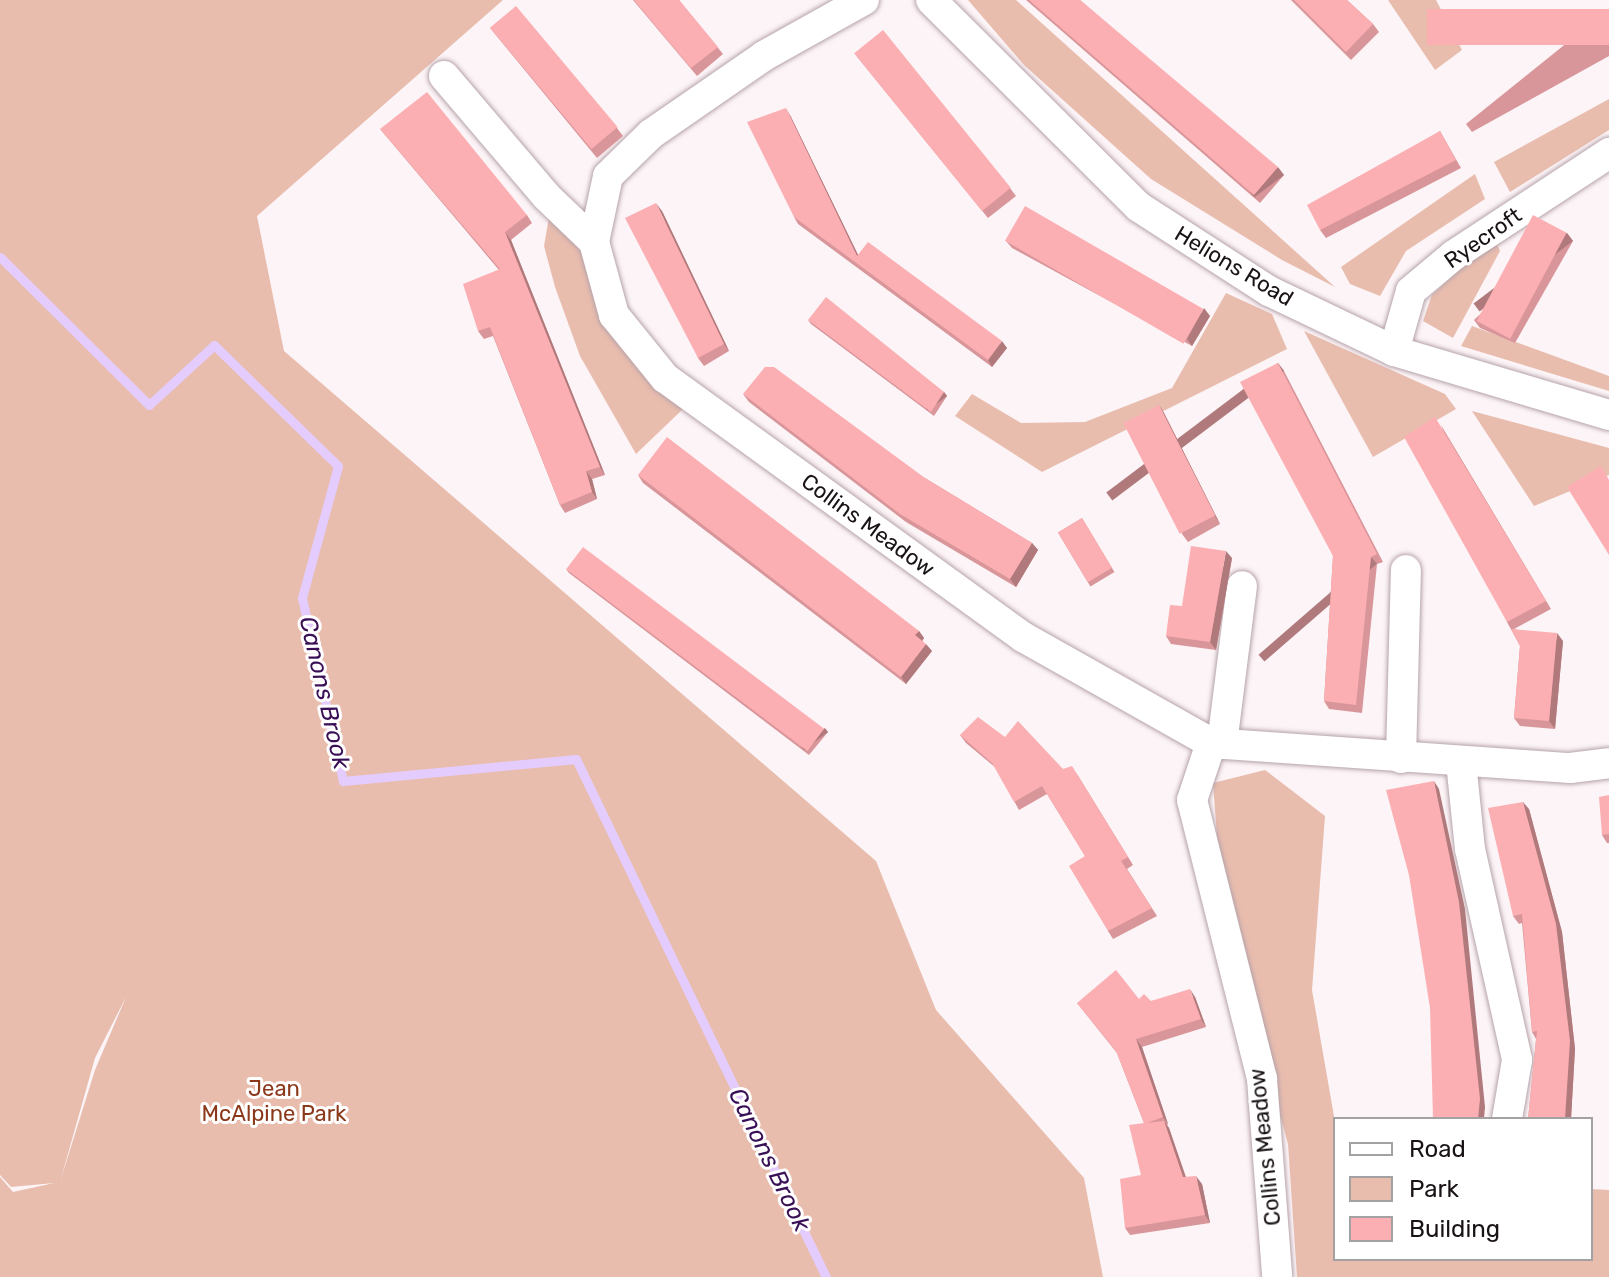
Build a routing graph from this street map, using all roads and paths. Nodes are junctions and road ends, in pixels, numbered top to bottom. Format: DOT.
graph roads {
  1 [pos="864,0"];
  2 [pos="931,0"];
  3 [pos="444,76"];
  4 [pos="1609,153"];
  5 [pos="594,242"];
  6 [pos="1394,351"];
  7 [pos="1609,415"];
  8 [pos="1406,570"];
  9 [pos="1242,586"];
  10 [pos="1217,743"];
  11 [pos="1401,758"];
  12 [pos="1461,762"];
  13 [pos="1609,763"];
  14 [pos="1507,1117"];
  15 [pos="1277,1275"];
  1 -- 5 [label="street, Collins Meadow"];
  2 -- 6 [label="street, Helions Road"];
  3 -- 5 [label="street"];
  4 -- 6 [label="street, Ryecroft"];
  5 -- 10 [label="street, Collins Meadow"];
  6 -- 7 [label="street, Helions Road"];
  8 -- 11 [label="street"];
  9 -- 10 [label="street, Collins Meadow"];
  10 -- 11 [label="street, Collins Meadow"];
  10 -- 15 [label="street, Collins Meadow"];
  11 -- 12 [label="street, Collins Meadow"];
  12 -- 13 [label="street, Collins Meadow"];
  12 -- 14 [label="street"];
}
